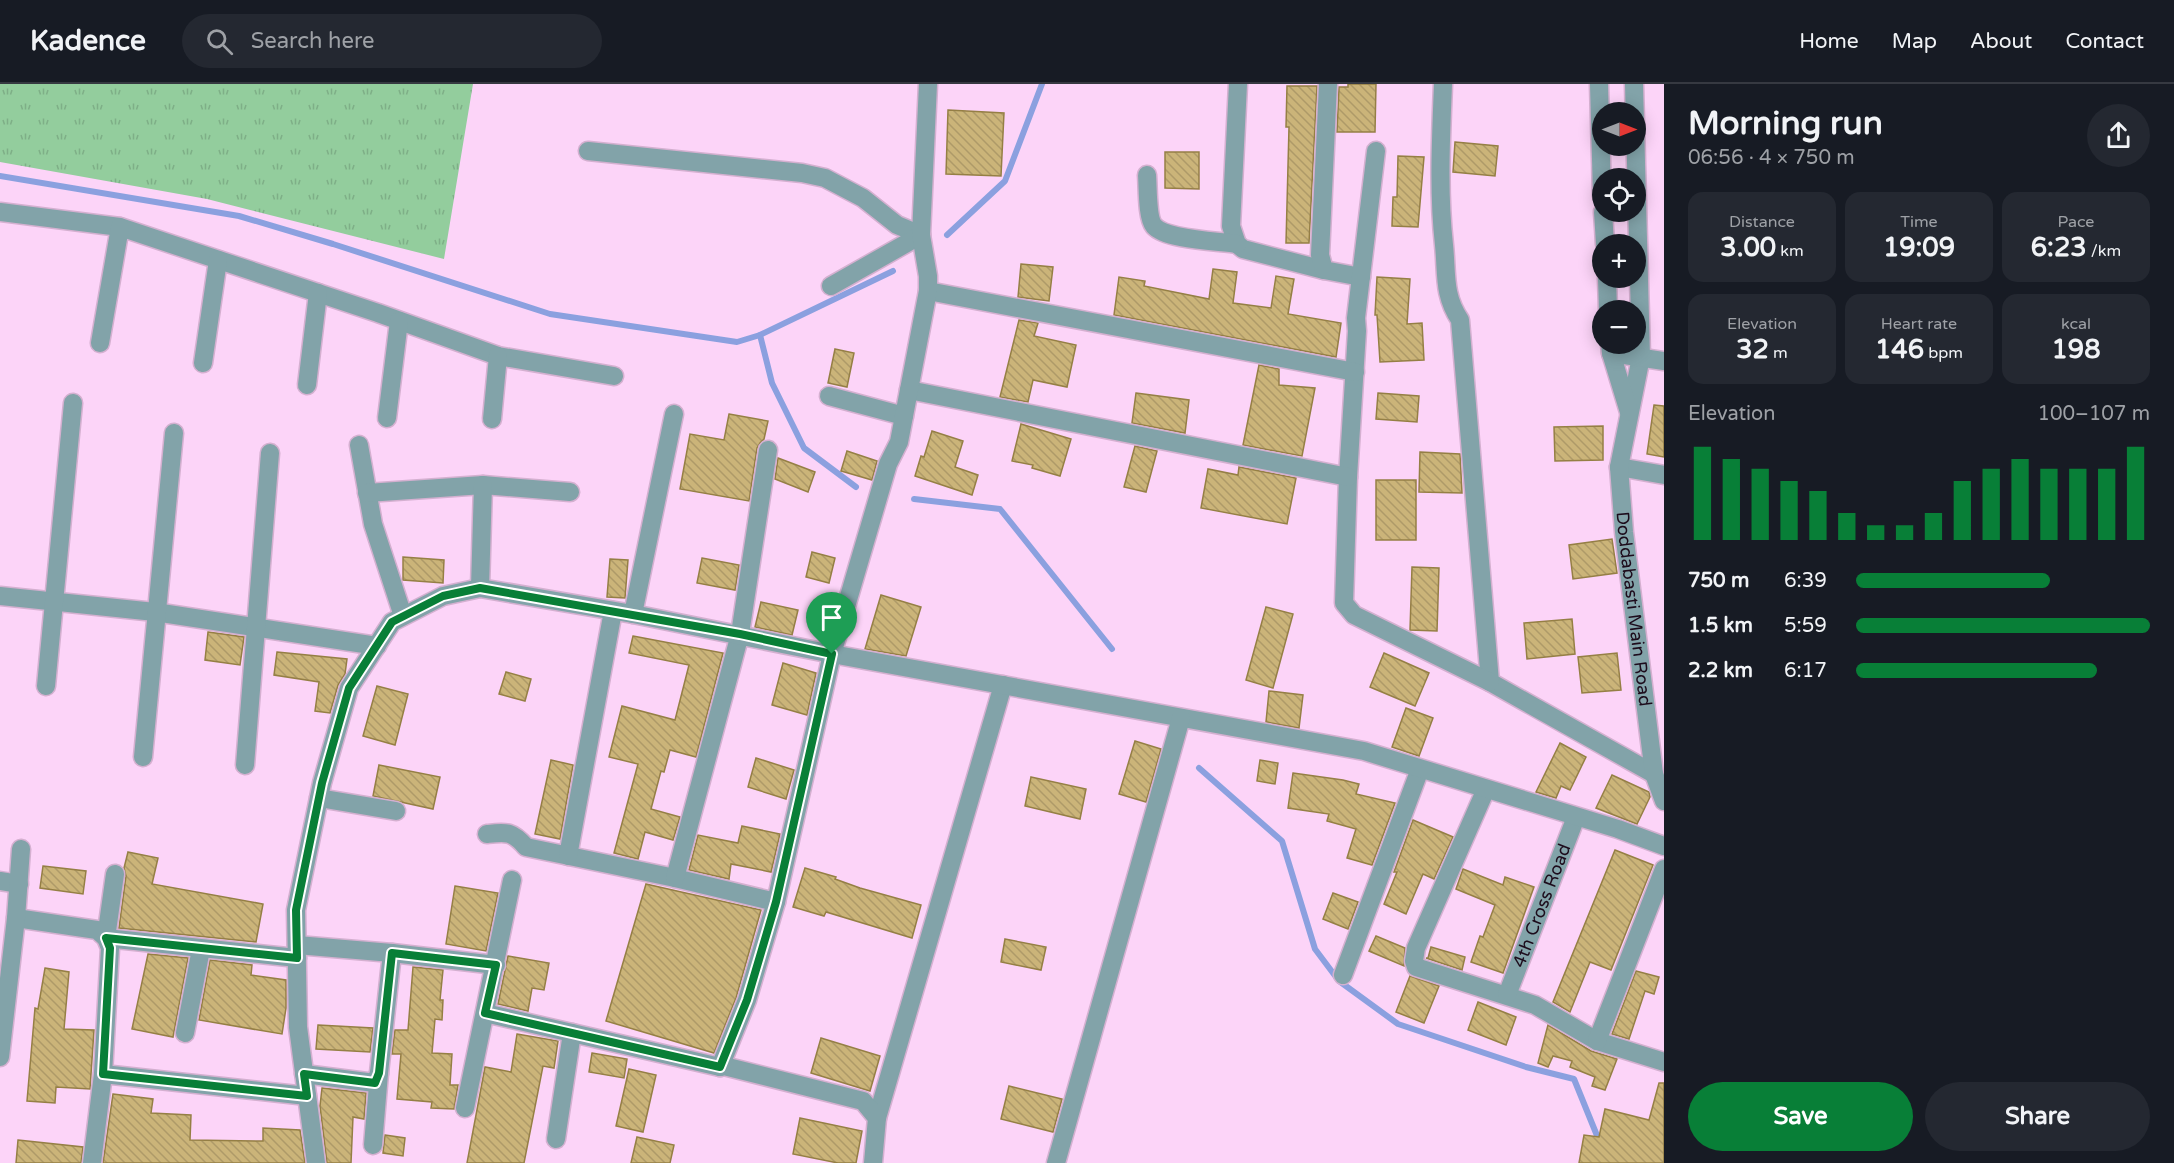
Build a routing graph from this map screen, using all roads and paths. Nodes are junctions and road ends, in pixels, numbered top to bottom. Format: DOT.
graph roads {
  1 [pos="928,84"];
  2 [pos="1238,84"];
  3 [pos="1328,84"];
  4 [pos="1443,84"];
  5 [pos="1599,84"];
  6 [pos="1635,84"];
  7 [pos="588,151"];
  8 [pos="1376,151"];
  9 [pos="1601,168"];
  10 [pos="1147,175"];
  11 [pos="0,212"];
  12 [pos="120,227"];
  13 [pos="921,235"];
  14 [pos="1237,244"];
  15 [pos="218,260"];
  16 [pos="1324,270"];
  17 [pos="1361,277"];
  18 [pos="831,286"];
  19 [pos="928,291"];
  20 [pos="318,293"];
  21 [pos="399,321"];
  22 [pos="100,343"];
  23 [pos="1612,354"];
  24 [pos="1631,354"];
  25 [pos="498,356"];
  26 [pos="1641,357"];
  27 [pos="1664,361"];
  28 [pos="203,363"];
  29 [pos="1355,372"];
  30 [pos="614,376"];
  31 [pos="307,385"];
  32 [pos="909,390"];
  33 [pos="829,396"];
  34 [pos="73,403"];
  35 [pos="675,414"];
  36 [pos="904,416"];
  37 [pos="1630,417"];
  38 [pos="387,418"];
  39 [pos="492,418"];
  40 [pos="174,433"];
  41 [pos="359,445"];
  42 [pos="768,450"];
  43 [pos="270,453"];
  44 [pos="1619,467"];
  45 [pos="1664,475"];
  46 [pos="1348,477"];
  47 [pos="483,485"];
  48 [pos="570,492"];
  49 [pos="368,493"];
  50 [pos="480,588"];
  51 [pos="0,596"];
  52 [pos="55,603"];
  53 [pos="613,611"];
  54 [pos="155,612"];
  55 [pos="633,614"];
  56 [pos="403,616"];
  57 [pos="255,627"];
  58 [pos="740,634"];
  59 [pos="377,645"];
  60 [pos="832,654"];
  61 [pos="1490,682"];
  62 [pos="1003,685"];
  63 [pos="46,686"];
  64 [pos="1181,718"];
  65 [pos="143,757"];
  66 [pos="245,765"];
  67 [pos="1420,769"];
  68 [pos="1654,774"];
  69 [pos="1486,789"];
  70 [pos="319,798"];
  71 [pos="1664,801"];
  72 [pos="396,811"];
  73 [pos="1576,817"];
  74 [pos="487,834"];
  75 [pos="1664,846"];
  76 [pos="21,849"];
  77 [pos="568,856"];
  78 [pos="1664,869"];
  79 [pos="115,874"];
  80 [pos="675,878"];
  81 [pos="512,880"];
  82 [pos="0,881"];
  83 [pos="19,884"];
  84 [pos="776,902"];
  85 [pos="16,918"];
  86 [pos="106,938"];
  87 [pos="201,949"];
  88 [pos="297,952"];
  89 [pos="392,953"];
  90 [pos="496,965"];
  91 [pos="1343,975"];
  92 [pos="1507,995"];
  93 [pos="485,1013"];
  94 [pos="184,1033"];
  95 [pos="573,1033"];
  96 [pos="1597,1041"];
  97 [pos="1,1048"];
  98 [pos="1664,1062"];
  99 [pos="720,1067"];
  100 [pos="379,1073"];
  101 [pos="103,1074"];
  102 [pos="304,1074"];
  103 [pos="307,1096"];
  104 [pos="465,1108"];
  105 [pos="877,1118"];
  106 [pos="556,1139"];
  107 [pos="373,1145"];
  108 [pos="92,1163"];
  109 [pos="316,1163"];
  110 [pos="873,1163"];
  111 [pos="1056,1163"];
  1 -- 13 [label="street"];
  2 -- 14 [label="street"];
  3 -- 16 [label="street"];
  4 -- 61 [label="street"];
  5 -- 9 [label="street"];
  6 -- 26 [label="street, Doddabasti Main Road"];
  7 -- 13 [label="street"];
  8 -- 17 [label="street"];
  10 -- 14 [label="street"];
  11 -- 12 [label="street"];
  12 -- 15 [label="street"];
  12 -- 22 [label="street"];
  13 -- 18 [label="street"];
  13 -- 19 [label="street"];
  14 -- 16 [label="street"];
  15 -- 20 [label="street"];
  15 -- 28 [label="street"];
  16 -- 17 [label="street"];
  17 -- 29 [label="street"];
  19 -- 29 [label="street"];
  19 -- 32 [label="street"];
  20 -- 21 [label="street"];
  20 -- 31 [label="street"];
  21 -- 25 [label="street"];
  21 -- 38 [label="street"];
  23 -- 37 [label="street"];
  24 -- 26 [label="street"];
  25 -- 30 [label="street"];
  25 -- 39 [label="street"];
  26 -- 27 [label="street"];
  26 -- 37 [label="street, Doddabasti Main Road"];
  29 -- 46 [label="street"];
  32 -- 36 [label="street"];
  32 -- 46 [label="street"];
  33 -- 36 [label="street"];
  34 -- 52 [label="street"];
  35 -- 55 [label="street"];
  36 -- 60 [label="street"];
  37 -- 44 [label="street, Doddabasti Main Road"];
  40 -- 54 [label="street"];
  41 -- 49 [label="street"];
  42 -- 58 [label="street"];
  43 -- 57 [label="street"];
  44 -- 45 [label="street"];
  44 -- 68 [label="street, Doddabasti Main Road"];
  46 -- 61 [label="street"];
  47 -- 48 [label="street"];
  47 -- 49 [label="street"];
  47 -- 50 [label="street"];
  49 -- 56 [label="street"];
  50 -- 53 [label="street"];
  50 -- 56 [label="street"];
  51 -- 52 [label="street"];
  52 -- 54 [label="street"];
  52 -- 63 [label="street"];
  53 -- 55 [label="street"];
  53 -- 77 [label="street"];
  54 -- 57 [label="street"];
  54 -- 65 [label="street"];
  55 -- 58 [label="street"];
  56 -- 59 [label="street"];
  57 -- 59 [label="street"];
  57 -- 66 [label="street"];
  58 -- 60 [label="street"];
  58 -- 80 [label="street"];
  59 -- 70 [label="street"];
  60 -- 62 [label="street"];
  60 -- 84 [label="street"];
  61 -- 68 [label="street"];
  62 -- 64 [label="street"];
  62 -- 105 [label="street"];
  64 -- 67 [label="street"];
  64 -- 111 [label="street"];
  67 -- 69 [label="street"];
  67 -- 91 [label="street"];
  68 -- 71 [label="street, Doddabasti Main Road"];
  69 -- 73 [label="street"];
  69 -- 92 [label="street"];
  70 -- 72 [label="street"];
  70 -- 88 [label="street"];
  73 -- 75 [label="street"];
  73 -- 92 [label="street, 4th Cross Road"];
  74 -- 77 [label="street"];
  76 -- 83 [label="street"];
  77 -- 80 [label="street"];
  78 -- 96 [label="street"];
  79 -- 86 [label="street"];
  80 -- 84 [label="street"];
  81 -- 90 [label="street"];
  82 -- 83 [label="street"];
  83 -- 85 [label="street"];
  84 -- 99 [label="street"];
  85 -- 86 [label="street"];
  85 -- 97 [label="street"];
  86 -- 87 [label="street"];
  86 -- 101 [label="street"];
  87 -- 88 [label="street"];
  87 -- 94 [label="street"];
  88 -- 89 [label="street"];
  88 -- 102 [label="street"];
  89 -- 90 [label="street"];
  89 -- 100 [label="street"];
  90 -- 93 [label="street"];
  92 -- 96 [label="street"];
  93 -- 95 [label="street"];
  93 -- 104 [label="street"];
  95 -- 99 [label="street"];
  95 -- 106 [label="street"];
  96 -- 98 [label="street"];
  99 -- 105 [label="street"];
  100 -- 102 [label="street"];
  100 -- 107 [label="street"];
  101 -- 103 [label="street"];
  101 -- 108 [label="street"];
  102 -- 103 [label="street"];
  103 -- 109 [label="street"];
  105 -- 110 [label="street"];
}
